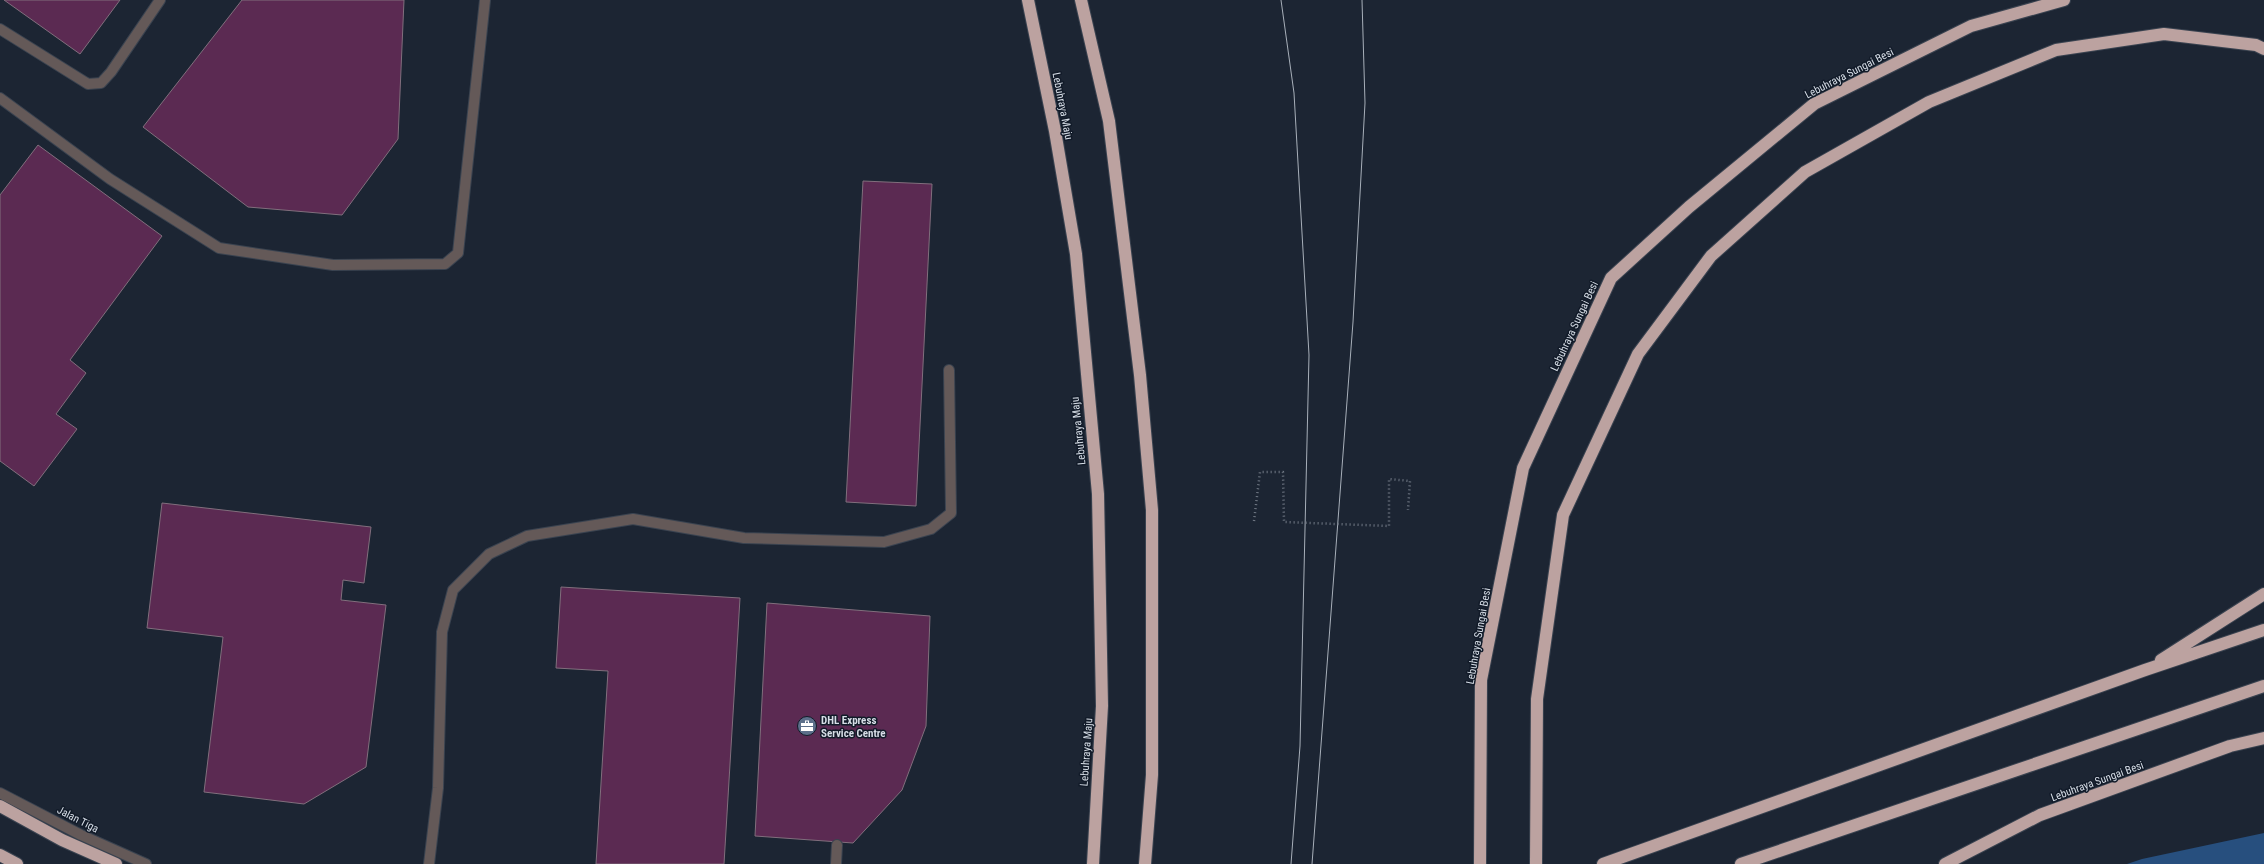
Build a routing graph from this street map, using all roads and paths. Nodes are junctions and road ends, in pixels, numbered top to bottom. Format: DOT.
graph roads {
  1 [pos="160,0"];
  2 [pos="485,0"];
  3 [pos="1028,0"];
  4 [pos="1081,0"];
  5 [pos="2064,0"];
  6 [pos="0,29"];
  7 [pos="2264,49"];
  8 [pos="0,98"];
  9 [pos="949,370"];
  10 [pos="1408,510"];
  11 [pos="1254,521"];
  12 [pos="2264,594"];
  13 [pos="2264,630"];
  14 [pos="2145,670"];
  15 [pos="2264,686"];
  16 [pos="2264,738"];
  17 [pos="0,793"];
  18 [pos="0,806"];
  19 [pos="837,845"];
  20 [pos="0,855"];
  21 [pos="17,864"];
  22 [pos="116,864"];
  23 [pos="146,864"];
  24 [pos="429,864"];
  25 [pos="836,864"];
  26 [pos="1093,864"];
  27 [pos="1145,864"];
  28 [pos="1480,864"];
  29 [pos="1536,864"];
  30 [pos="1603,864"];
  31 [pos="1741,864"];
  32 [pos="1945,864"];
  1 -- 6 [label="street"];
  2 -- 8 [label="street"];
  3 -- 26 [label="highway, Lebuhraya Maju"];
  4 -- 27 [label="highway"];
  5 -- 28 [label="highway, Lebuhraya Sungai Besi"];
  7 -- 29 [label="highway"];
  9 -- 24 [label="street"];
  10 -- 11 [label="path, bridge"];
  12 -- 14 [label="highway"];
  13 -- 14 [label="highway"];
  14 -- 30 [label="highway"];
  15 -- 31 [label="highway"];
  16 -- 32 [label="highway, Lebuhraya Sungai Besi"];
  17 -- 23 [label="street, Jalan Tiga"];
  18 -- 22 [label="highway"];
  19 -- 25 [label="street"];
  20 -- 21 [label="highway"];
}
